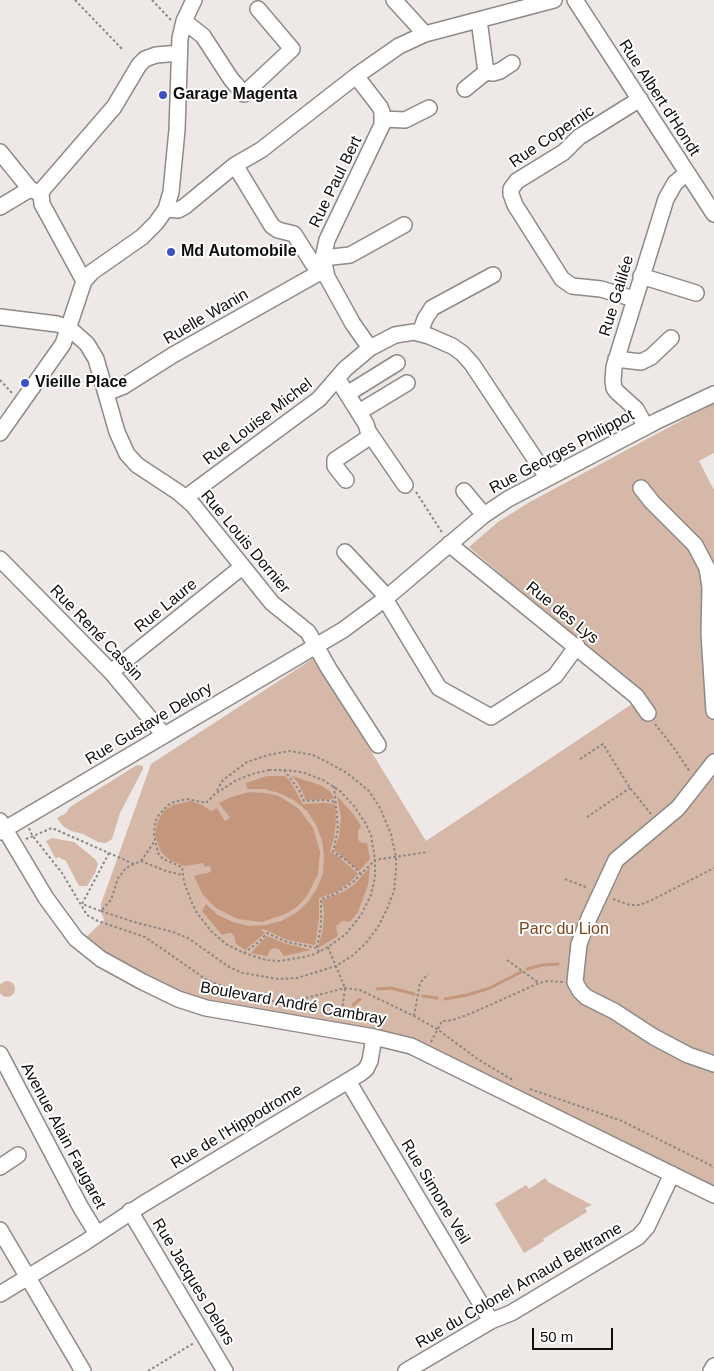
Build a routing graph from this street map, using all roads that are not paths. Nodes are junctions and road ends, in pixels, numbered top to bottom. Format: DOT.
graph roads {
  1 [pos="194,0"];
  2 [pos="394,0"];
  3 [pos="554,0"];
  4 [pos="575,0"];
  5 [pos="258,9"];
  6 [pos="479,20"];
  7 [pos="182,26"];
  8 [pos="425,34"];
  9 [pos="179,53"];
  10 [pos="512,63"];
  11 [pos="486,72"];
  12 [pos="356,76"];
  13 [pos="465,89"];
  14 [pos="640,99"];
  15 [pos="429,108"];
  16 [pos="383,119"];
  17 [pos="0,152"];
  18 [pos="235,165"];
  19 [pos="687,173"];
  20 [pos="35,192"];
  21 [pos="0,207"];
  22 [pos="166,209"];
  23 [pos="714,214"];
  24 [pos="404,226"];
  25 [pos="323,264"];
  26 [pos="493,275"];
  27 [pos="641,276"];
  28 [pos="84,281"];
  29 [pos="696,292"];
  30 [pos="634,299"];
  31 [pos="0,317"];
  32 [pos="63,326"];
  33 [pos="420,333"];
  34 [pos="671,338"];
  35 [pos="370,348"];
  36 [pos="616,359"];
  37 [pos="397,363"];
  38 [pos="337,378"];
  39 [pos="407,383"];
  40 [pos="106,393"];
  41 [pos="347,394"];
  42 [pos="714,394"];
  43 [pos="366,424"];
  44 [pos="646,427"];
  45 [pos="0,433"];
  46 [pos="547,477"];
  47 [pos="346,480"];
  48 [pos="405,485"];
  49 [pos="641,488"];
  50 [pos="464,491"];
  51 [pos="186,498"];
  52 [pos="484,515"];
  53 [pos="450,544"];
  54 [pos="345,552"];
  55 [pos="0,559"];
  56 [pos="242,567"];
  57 [pos="386,598"];
  58 [pos="316,646"];
  59 [pos="576,646"];
  60 [pos="111,672"];
  61 [pos="714,711"];
  62 [pos="648,713"];
  63 [pos="164,735"];
  64 [pos="378,744"];
  65 [pos="714,762"];
  66 [pos="2,827"];
  67 [pos="374,1037"];
  68 [pos="0,1054"];
  69 [pos="714,1064"];
  70 [pos="348,1081"];
  71 [pos="18,1155"];
  72 [pos="0,1167"];
  73 [pos="672,1174"];
  74 [pos="714,1195"];
  75 [pos="130,1211"];
  76 [pos="0,1230"];
  77 [pos="97,1234"];
  78 [pos="28,1278"];
  79 [pos="0,1294"];
  80 [pos="491,1321"];
  81 [pos="714,1366"];
  82 [pos="83,1371"];
  83 [pos="225,1371"];
  84 [pos="406,1371"];
  85 [pos="710,1371"];
  1 -- 7 [label="street"];
  2 -- 8 [label="street"];
  3 -- 6 [label="street"];
  4 -- 14 [label="street, Rue Albert d'Hondt"];
  5 -- 7 [label="street"];
  6 -- 8 [label="street"];
  6 -- 11 [label="street"];
  7 -- 9 [label="street"];
  8 -- 12 [label="street"];
  9 -- 20 [label="street"];
  9 -- 22 [label="street"];
  10 -- 11 [label="street"];
  11 -- 13 [label="street"];
  12 -- 16 [label="street"];
  12 -- 18 [label="street"];
  14 -- 19 [label="street, Rue Albert d'Hondt"];
  14 -- 30 [label="street, Rue Copernic"];
  15 -- 16 [label="street"];
  16 -- 25 [label="street, Rue Paul Bert"];
  17 -- 20 [label="street"];
  18 -- 22 [label="street"];
  18 -- 25 [label="street"];
  19 -- 23 [label="street, Rue Albert d'Hondt"];
  19 -- 27 [label="street, Rue Galilée"];
  20 -- 21 [label="street"];
  20 -- 28 [label="street"];
  22 -- 28 [label="street"];
  24 -- 25 [label="street"];
  25 -- 35 [label="street"];
  25 -- 40 [label="street, Ruelle Wanin"];
  26 -- 33 [label="street"];
  27 -- 29 [label="street"];
  27 -- 30 [label="street, Rue Galilée"];
  28 -- 32 [label="street"];
  30 -- 36 [label="street, Rue Galilée"];
  31 -- 32 [label="street"];
  32 -- 40 [label="street, Rue Louis Dornier"];
  32 -- 45 [label="street"];
  33 -- 35 [label="street"];
  33 -- 46 [label="street"];
  34 -- 36 [label="street"];
  35 -- 38 [label="street, Rue Louise Michel"];
  36 -- 44 [label="street, Rue Galilée"];
  37 -- 41 [label="street"];
  38 -- 41 [label="street"];
  38 -- 51 [label="street, Rue Louise Michel"];
  39 -- 43 [label="street"];
  40 -- 51 [label="street, Rue Louis Dornier"];
  41 -- 43 [label="street"];
  42 -- 44 [label="street, Rue Georges Philippot"];
  43 -- 47 [label="street"];
  43 -- 48 [label="street"];
  44 -- 46 [label="street, Rue Georges Philippot"];
  46 -- 52 [label="street, Rue Georges Philippot"];
  49 -- 61 [label="street"];
  50 -- 52 [label="street"];
  51 -- 56 [label="street, Rue Louis Dornier"];
  52 -- 53 [label="street, Rue Georges Philippot"];
  53 -- 57 [label="street, Rue Georges Philippot"];
  53 -- 59 [label="street, Rue des Lys"];
  54 -- 57 [label="street"];
  55 -- 60 [label="street, Rue René Cassin"];
  56 -- 58 [label="street, Rue Louis Dornier"];
  56 -- 60 [label="street, Rue Laure"];
  57 -- 58 [label="street, Rue Georges Philippot"];
  57 -- 59 [label="street"];
  58 -- 63 [label="street, Rue Gustave Delory"];
  58 -- 64 [label="street, Rue Louis Dornier"];
  59 -- 62 [label="street, Rue des Lys"];
  60 -- 63 [label="street, Rue René Cassin"];
  63 -- 66 [label="street, Rue Gustave Delory"];
  65 -- 69 [label="street"];
  66 -- 67 [label="street, Boulevard André Cambray"];
  67 -- 70 [label="street, Rue de l'Hippodrome"];
  67 -- 73 [label="street, Boulevard André Cambray"];
  68 -- 77 [label="street, Avenue Alain Faugaret"];
  70 -- 75 [label="street, Rue de l'Hippodrome"];
  70 -- 80 [label="street, Rue Simone Veil"];
  71 -- 72 [label="street"];
  73 -- 74 [label="street, Boulevard André Cambray"];
  73 -- 80 [label="street, Rue du Colonel Arnaud Beltrame"];
  75 -- 77 [label="street, Rue de l'Hippodrome"];
  75 -- 83 [label="street, Rue Jacques Delors"];
  76 -- 78 [label="street"];
  77 -- 78 [label="street, Rue de l'Hippodrome"];
  78 -- 79 [label="street, Rue de l'Hippodrome"];
  78 -- 82 [label="street"];
  80 -- 84 [label="street, Rue du Colonel Arnaud Beltrame"];
  81 -- 85 [label="street"];
}
